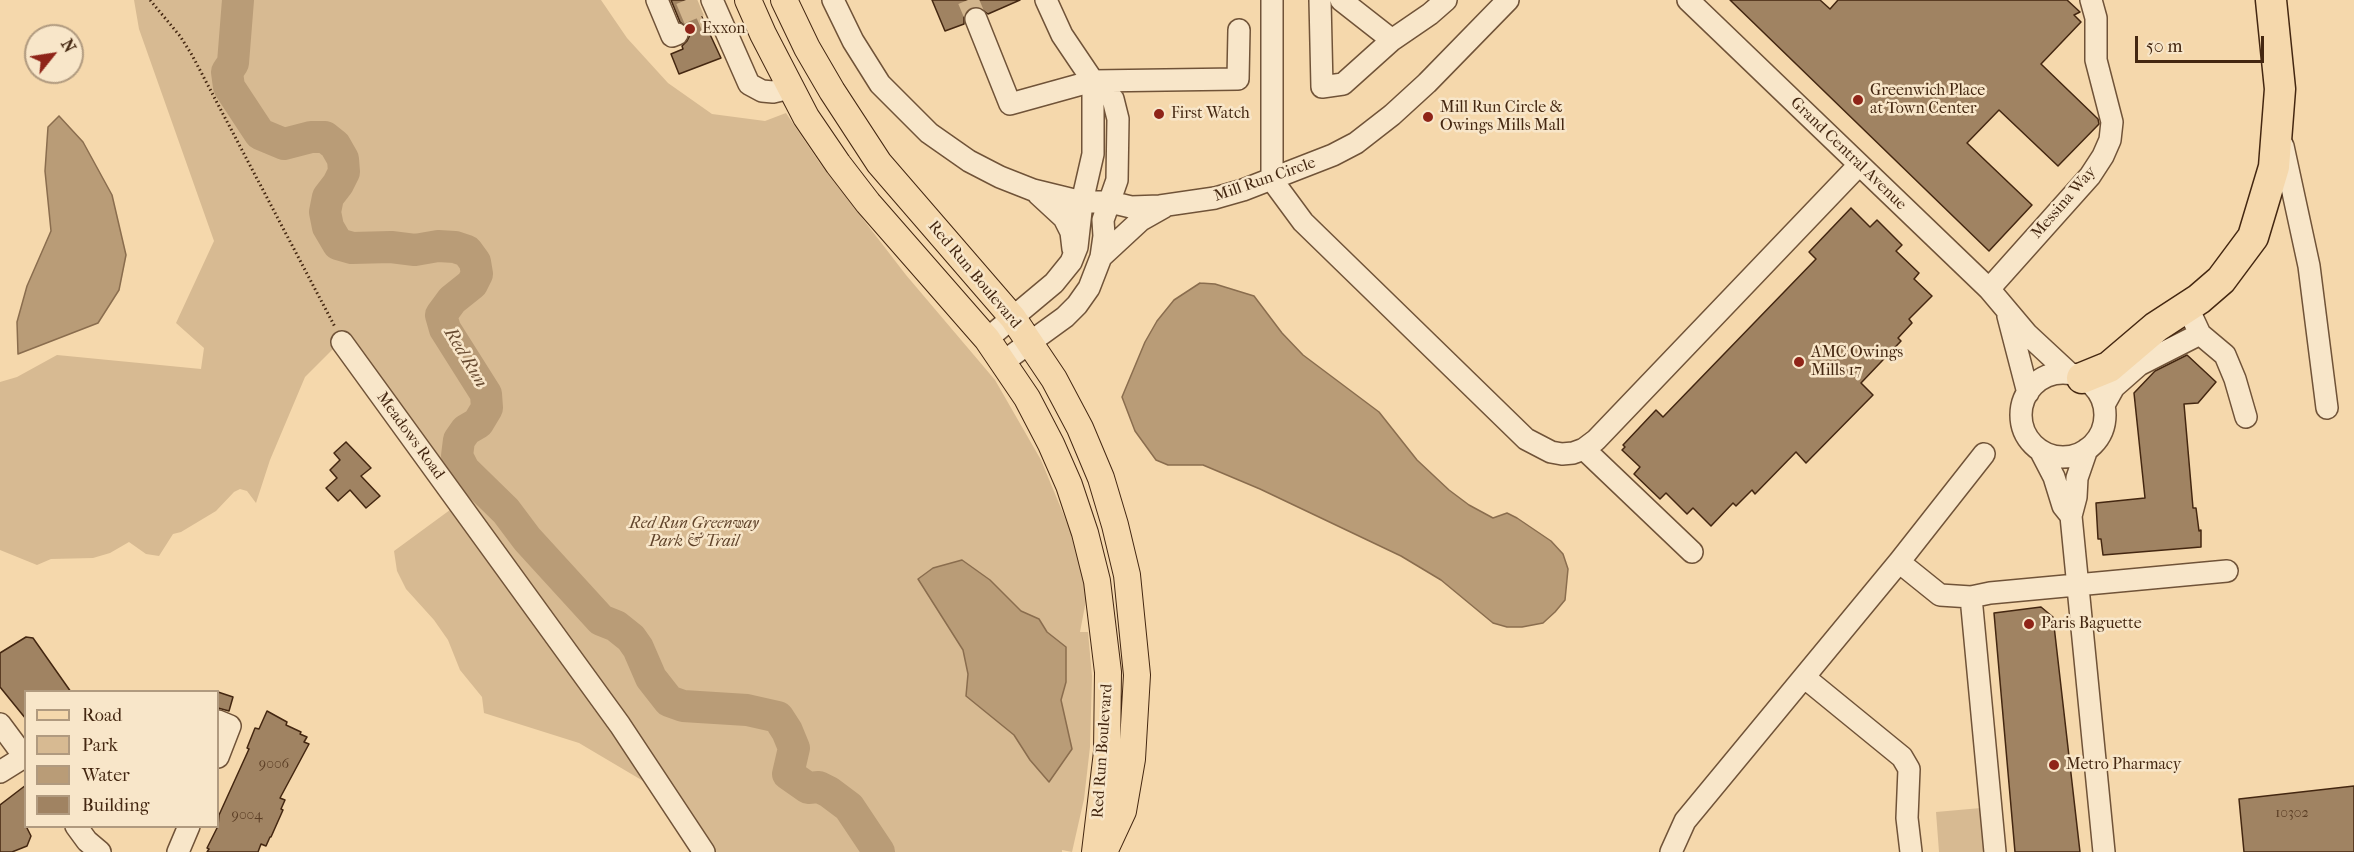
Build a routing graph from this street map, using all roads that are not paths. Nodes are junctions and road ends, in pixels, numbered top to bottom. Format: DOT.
graph roads {
  1 [pos="657,0"];
  2 [pos="748,0"];
  3 [pos="784,0"];
  4 [pos="833,0"];
  5 [pos="1046,0"];
  6 [pos="1272,0"];
  7 [pos="1320,0"];
  8 [pos="1341,0"];
  9 [pos="1446,0"];
  10 [pos="1508,0"];
  11 [pos="1688,0"];
  12 [pos="2091,0"];
  13 [pos="2271,0"];
  14 [pos="712,13"];
  15 [pos="976,19"];
  16 [pos="1239,30"];
  17 [pos="677,34"];
  18 [pos="1392,40"];
  19 [pos="1093,81"];
  20 [pos="790,88"];
  21 [pos="2277,123"];
  22 [pos="1859,165"];
  23 [pos="1272,180"];
  24 [pos="1033,190"];
  25 [pos="1082,202"];
  26 [pos="1110,202"];
  27 [pos="1170,204"];
  28 [pos="1101,257"];
  29 [pos="1071,262"];
  30 [pos="1989,288"];
  31 [pos="2187,306"];
  32 [pos="2006,310"];
  33 [pos="1013,318"];
  34 [pos="2200,334"];
  35 [pos="987,339"];
  36 [pos="342,342"];
  37 [pos="1030,343"];
  38 [pos="1003,362"];
  39 [pos="2075,376"];
  40 [pos="2028,393"];
  41 [pos="2104,405"];
  42 [pos="2327,408"];
  43 [pos="2246,417"];
  44 [pos="1584,449"];
  45 [pos="2087,449"];
  46 [pos="2040,450"];
  47 [pos="1984,454"];
  48 [pos="2071,516"];
  49 [pos="1692,552"];
  50 [pos="1899,562"];
  51 [pos="2227,571"];
  52 [pos="2079,584"];
  53 [pos="1971,597"];
  54 [pos="1804,677"];
  55 [pos="219,721"];
  56 [pos="0,724"];
  57 [pos="219,754"];
  58 [pos="24,757"];
  59 [pos="24,759"];
  60 [pos="0,772"];
  61 [pos="77,828"];
  62 [pos="188,828"];
  63 [pos="100,852"];
  64 [pos="178,852"];
  65 [pos="704,852"];
  66 [pos="1095,852"];
  67 [pos="1104,852"];
  68 [pos="1671,852"];
  69 [pos="1911,852"];
  70 [pos="1995,852"];
  71 [pos="2104,852"];
  1 -- 17 [label="street"];
  2 -- 20 [label="main road, Red Run Boulevard"];
  3 -- 33 [label="main road, Red Run Boulevard"];
  4 -- 24 [label="street, Mill Run Circle"];
  5 -- 19 [label="street"];
  6 -- 23 [label="street"];
  7 -- 18 [label="street"];
  8 -- 18 [label="street"];
  9 -- 18 [label="street"];
  10 -- 23 [label="street, Mill Run Circle"];
  11 -- 22 [label="street, Grand Central Avenue"];
  12 -- 30 [label="street, Messina Way"];
  13 -- 21 [label="highway"];
  14 -- 20 [label="street"];
  15 -- 19 [label="street"];
  16 -- 19 [label="street"];
  19 -- 25 [label="street"];
  19 -- 26 [label="street"];
  20 -- 35 [label="main road, Red Run Boulevard"];
  21 -- 31 [label="highway"];
  21 -- 42 [label="street"];
  22 -- 30 [label="street, Grand Central Avenue"];
  22 -- 44 [label="street"];
  23 -- 27 [label="street, Mill Run Circle"];
  23 -- 44 [label="street"];
  24 -- 25 [label="street, Mill Run Circle"];
  24 -- 29 [label="street"];
  25 -- 26 [label="street, Mill Run Circle"];
  25 -- 29 [label="street"];
  26 -- 27 [label="street, Mill Run Circle"];
  26 -- 28 [label="street"];
  27 -- 28 [label="street"];
  28 -- 37 [label="street"];
  29 -- 33 [label="street"];
  30 -- 32 [label="street, Grand Central Avenue"];
  31 -- 34 [label="street"];
  31 -- 39 [label="highway"];
  32 -- 39 [label="street, Grand Central Avenue"];
  32 -- 40 [label="street, Grand Central Avenue"];
  33 -- 35 [label="street"];
  33 -- 37 [label="main road, Red Run Boulevard"];
  34 -- 41 [label="street"];
  34 -- 43 [label="street"];
  35 -- 38 [label="main road, Red Run Boulevard"];
  36 -- 65 [label="street, Meadows Road"];
  37 -- 38 [label="street"];
  37 -- 67 [label="main road, Red Run Boulevard"];
  38 -- 66 [label="main road, Red Run Boulevard"];
  39 -- 40 [label="street"];
  39 -- 41 [label="street, Grand Central Avenue"];
  40 -- 46 [label="street, Grand Central Avenue"];
  41 -- 45 [label="street, Grand Central Avenue"];
  44 -- 49 [label="street"];
  45 -- 46 [label="street"];
  45 -- 48 [label="street, Grand Central Avenue"];
  46 -- 48 [label="street, Grand Central Avenue"];
  47 -- 50 [label="street"];
  48 -- 52 [label="street, Grand Central Avenue"];
  50 -- 53 [label="street"];
  50 -- 54 [label="street"];
  51 -- 52 [label="street"];
  52 -- 53 [label="street"];
  52 -- 71 [label="street, Grand Central Avenue"];
  53 -- 70 [label="street"];
  54 -- 68 [label="street"];
  54 -- 69 [label="street"];
  55 -- 57 [label="street"];
  56 -- 58 [label="street"];
  59 -- 60 [label="street"];
  61 -- 63 [label="street"];
  62 -- 64 [label="street"];
}
